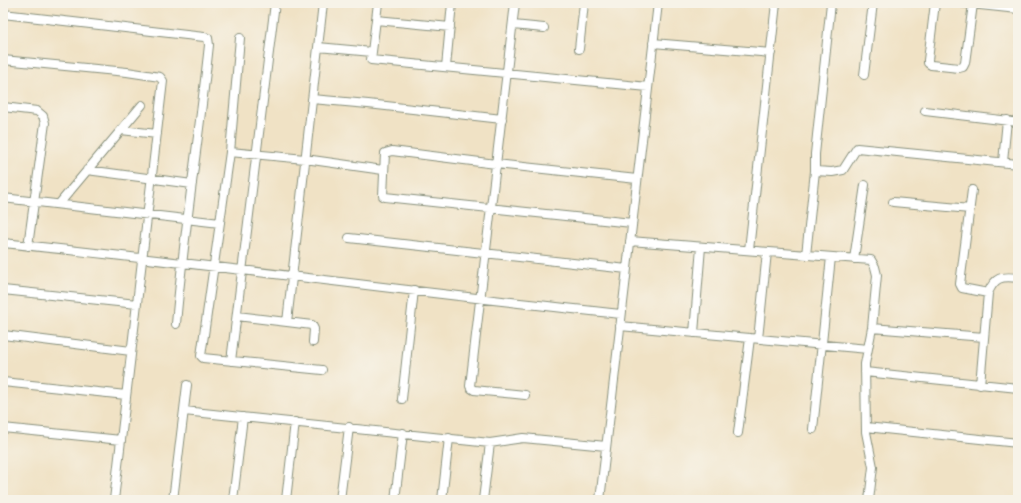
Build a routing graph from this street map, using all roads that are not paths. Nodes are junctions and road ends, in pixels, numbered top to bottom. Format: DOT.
graph roads {
  1 [pos="275,3"];
  2 [pos="323,3"];
  3 [pos="378,3"];
  4 [pos="452,3"];
  5 [pos="515,3"];
  6 [pos="584,3"];
  7 [pos="658,3"];
  8 [pos="776,3"];
  9 [pos="831,3"];
  10 [pos="872,3"];
  11 [pos="936,3"];
  12 [pos="961,3"];
  13 [pos="973,4"];
  14 [pos="1018,9"];
  15 [pos="3,14"];
  16 [pos="376,20"];
  17 [pos="513,25"];
  18 [pos="450,27"];
  19 [pos="544,28"];
  20 [pos="240,38"];
  21 [pos="653,43"];
  22 [pos="318,47"];
  23 [pos="579,49"];
  24 [pos="372,52"];
  25 [pos="771,53"];
  26 [pos="3,60"];
  27 [pos="446,67"];
  28 [pos="507,74"];
  29 [pos="864,75"];
  30 [pos="648,87"];
  31 [pos="312,99"];
  32 [pos="142,105"];
  33 [pos="3,107"];
  34 [pos="924,111"];
  35 [pos="502,119"];
  36 [pos="1008,120"];
  37 [pos="1018,122"];
  38 [pos="121,130"];
  39 [pos="157,134"];
  40 [pos="230,152"];
  41 [pos="257,155"];
  42 [pos="305,160"];
  43 [pos="1004,162"];
  44 [pos="496,164"];
  45 [pos="1018,164"];
  46 [pos="88,170"];
  47 [pos="383,170"];
  48 [pos="815,171"];
  49 [pos="152,179"];
  50 [pos="637,179"];
  51 [pos="192,184"];
  52 [pos="865,185"];
  53 [pos="972,190"];
  54 [pos="3,198"];
  55 [pos="35,201"];
  56 [pos="892,202"];
  57 [pos="59,204"];
  58 [pos="491,209"];
  59 [pos="970,209"];
  60 [pos="147,213"];
  61 [pos="188,218"];
  62 [pos="220,223"];
  63 [pos="632,223"];
  64 [pos="349,238"];
  65 [pos="630,241"];
  66 [pos="3,243"];
  67 [pos="28,246"];
  68 [pos="701,246"];
  69 [pos="749,250"];
  70 [pos="767,252"];
  71 [pos="486,254"];
  72 [pos="806,255"];
  73 [pos="831,257"];
  74 [pos="142,259"];
  75 [pos="854,259"];
  76 [pos="181,262"];
  77 [pos="213,266"];
  78 [pos="627,269"];
  79 [pos="243,270"];
  80 [pos="292,276"];
  81 [pos="1018,278"];
  82 [pos="3,290"];
  83 [pos="414,290"];
  84 [pos="988,293"];
  85 [pos="480,300"];
  86 [pos="136,304"];
  87 [pos="621,314"];
  88 [pos="237,316"];
  89 [pos="287,322"];
  90 [pos="176,324"];
  91 [pos="620,326"];
  92 [pos="872,328"];
  93 [pos="694,333"];
  94 [pos="3,335"];
  95 [pos="984,337"];
  96 [pos="754,339"];
  97 [pos="313,342"];
  98 [pos="821,345"];
  99 [pos="868,349"];
  100 [pos="131,351"];
  101 [pos="231,361"];
  102 [pos="322,370"];
  103 [pos="865,372"];
  104 [pos="3,382"];
  105 [pos="187,385"];
  106 [pos="980,385"];
  107 [pos="1018,388"];
  108 [pos="126,395"];
  109 [pos="525,395"];
  110 [pos="402,399"];
  111 [pos="184,411"];
  112 [pos="243,417"];
  113 [pos="295,422"];
  114 [pos="349,427"];
  115 [pos="866,427"];
  116 [pos="3,428"];
  117 [pos="813,429"];
  118 [pos="403,433"];
  119 [pos="738,434"];
  120 [pos="449,438"];
  121 [pos="121,440"];
  122 [pos="490,442"];
  123 [pos="1018,443"];
  124 [pos="606,446"];
  125 [pos="114,500"];
  126 [pos="173,500"];
  127 [pos="233,500"];
  128 [pos="286,500"];
  129 [pos="340,500"];
  130 [pos="394,500"];
  131 [pos="442,500"];
  132 [pos="483,500"];
  133 [pos="600,500"];
  134 [pos="869,500"];
  1 -- 41 [label="street"];
  2 -- 22 [label="street"];
  3 -- 16 [label="street"];
  4 -- 18 [label="street"];
  5 -- 17 [label="street"];
  6 -- 23 [label="street"];
  7 -- 21 [label="street"];
  8 -- 25 [label="street"];
  9 -- 48 [label="street"];
  10 -- 29 [label="street"];
  11 -- 13 [label="street"];
  12 -- 13 [label="street"];
  13 -- 14 [label="street"];
  15 -- 51 [label="street"];
  16 -- 18 [label="street"];
  16 -- 24 [label="street"];
  17 -- 19 [label="street"];
  17 -- 28 [label="street"];
  18 -- 27 [label="street"];
  20 -- 40 [label="street"];
  21 -- 25 [label="street"];
  21 -- 30 [label="street"];
  22 -- 24 [label="street"];
  22 -- 31 [label="street"];
  24 -- 27 [label="street"];
  25 -- 69 [label="street"];
  26 -- 39 [label="street"];
  27 -- 28 [label="street"];
  28 -- 30 [label="street"];
  28 -- 35 [label="street"];
  30 -- 50 [label="street"];
  31 -- 35 [label="street"];
  31 -- 42 [label="street"];
  32 -- 38 [label="street"];
  33 -- 55 [label="street"];
  34 -- 36 [label="street"];
  35 -- 44 [label="street"];
  36 -- 37 [label="street"];
  36 -- 43 [label="street"];
  38 -- 39 [label="street"];
  38 -- 46 [label="street"];
  39 -- 49 [label="street"];
  40 -- 41 [label="street"];
  40 -- 62 [label="street"];
  41 -- 42 [label="street"];
  41 -- 79 [label="street"];
  42 -- 47 [label="street"];
  42 -- 80 [label="street"];
  43 -- 45 [label="street"];
  43 -- 48 [label="street"];
  44 -- 47 [label="street"];
  44 -- 50 [label="street"];
  44 -- 58 [label="street"];
  46 -- 49 [label="street"];
  46 -- 57 [label="street"];
  47 -- 58 [label="street"];
  48 -- 72 [label="street"];
  49 -- 51 [label="street"];
  49 -- 60 [label="street"];
  50 -- 63 [label="street"];
  51 -- 61 [label="street"];
  52 -- 75 [label="street"];
  53 -- 59 [label="street"];
  54 -- 55 [label="street"];
  55 -- 57 [label="street"];
  55 -- 67 [label="street"];
  56 -- 59 [label="street"];
  57 -- 60 [label="street"];
  58 -- 63 [label="street"];
  58 -- 71 [label="street"];
  59 -- 84 [label="street"];
  60 -- 61 [label="street"];
  60 -- 74 [label="street"];
  61 -- 62 [label="street"];
  61 -- 76 [label="street"];
  62 -- 77 [label="street"];
  63 -- 65 [label="street"];
  64 -- 71 [label="street"];
  65 -- 68 [label="street"];
  65 -- 78 [label="street"];
  66 -- 67 [label="street"];
  67 -- 74 [label="street"];
  68 -- 69 [label="street"];
  68 -- 93 [label="street"];
  69 -- 70 [label="street"];
  70 -- 72 [label="street"];
  70 -- 96 [label="street"];
  71 -- 78 [label="street"];
  71 -- 85 [label="street"];
  72 -- 73 [label="street"];
  73 -- 75 [label="street"];
  73 -- 98 [label="street"];
  74 -- 76 [label="street"];
  74 -- 86 [label="street"];
  75 -- 92 [label="street"];
  76 -- 77 [label="street"];
  76 -- 90 [label="street"];
  77 -- 79 [label="street"];
  77 -- 101 [label="street"];
  78 -- 87 [label="street"];
  79 -- 80 [label="street"];
  79 -- 88 [label="street"];
  80 -- 83 [label="street"];
  80 -- 89 [label="street"];
  81 -- 84 [label="street"];
  82 -- 86 [label="street"];
  83 -- 85 [label="street"];
  83 -- 110 [label="street"];
  84 -- 95 [label="street"];
  85 -- 87 [label="street"];
  85 -- 109 [label="street"];
  86 -- 100 [label="street"];
  87 -- 91 [label="street"];
  88 -- 89 [label="street"];
  88 -- 101 [label="street"];
  89 -- 97 [label="street"];
  91 -- 93 [label="street"];
  91 -- 124 [label="street"];
  92 -- 95 [label="street"];
  92 -- 99 [label="street"];
  93 -- 96 [label="street"];
  94 -- 100 [label="street"];
  95 -- 106 [label="street"];
  96 -- 98 [label="street"];
  96 -- 119 [label="street"];
  98 -- 99 [label="street"];
  98 -- 117 [label="street"];
  99 -- 103 [label="street"];
  100 -- 108 [label="street"];
  101 -- 102 [label="street"];
  103 -- 106 [label="street"];
  103 -- 115 [label="street"];
  104 -- 108 [label="street"];
  105 -- 111 [label="street"];
  106 -- 107 [label="street"];
  108 -- 121 [label="street"];
  111 -- 112 [label="street"];
  111 -- 126 [label="street"];
  112 -- 113 [label="street"];
  112 -- 127 [label="street"];
  113 -- 114 [label="street"];
  113 -- 128 [label="street"];
  114 -- 118 [label="street"];
  114 -- 129 [label="street"];
  115 -- 123 [label="street"];
  115 -- 134 [label="street"];
  116 -- 121 [label="street"];
  118 -- 120 [label="street"];
  118 -- 130 [label="street"];
  120 -- 122 [label="street"];
  120 -- 131 [label="street"];
  121 -- 125 [label="street"];
  122 -- 124 [label="street"];
  122 -- 132 [label="street"];
  124 -- 133 [label="street"];
}
